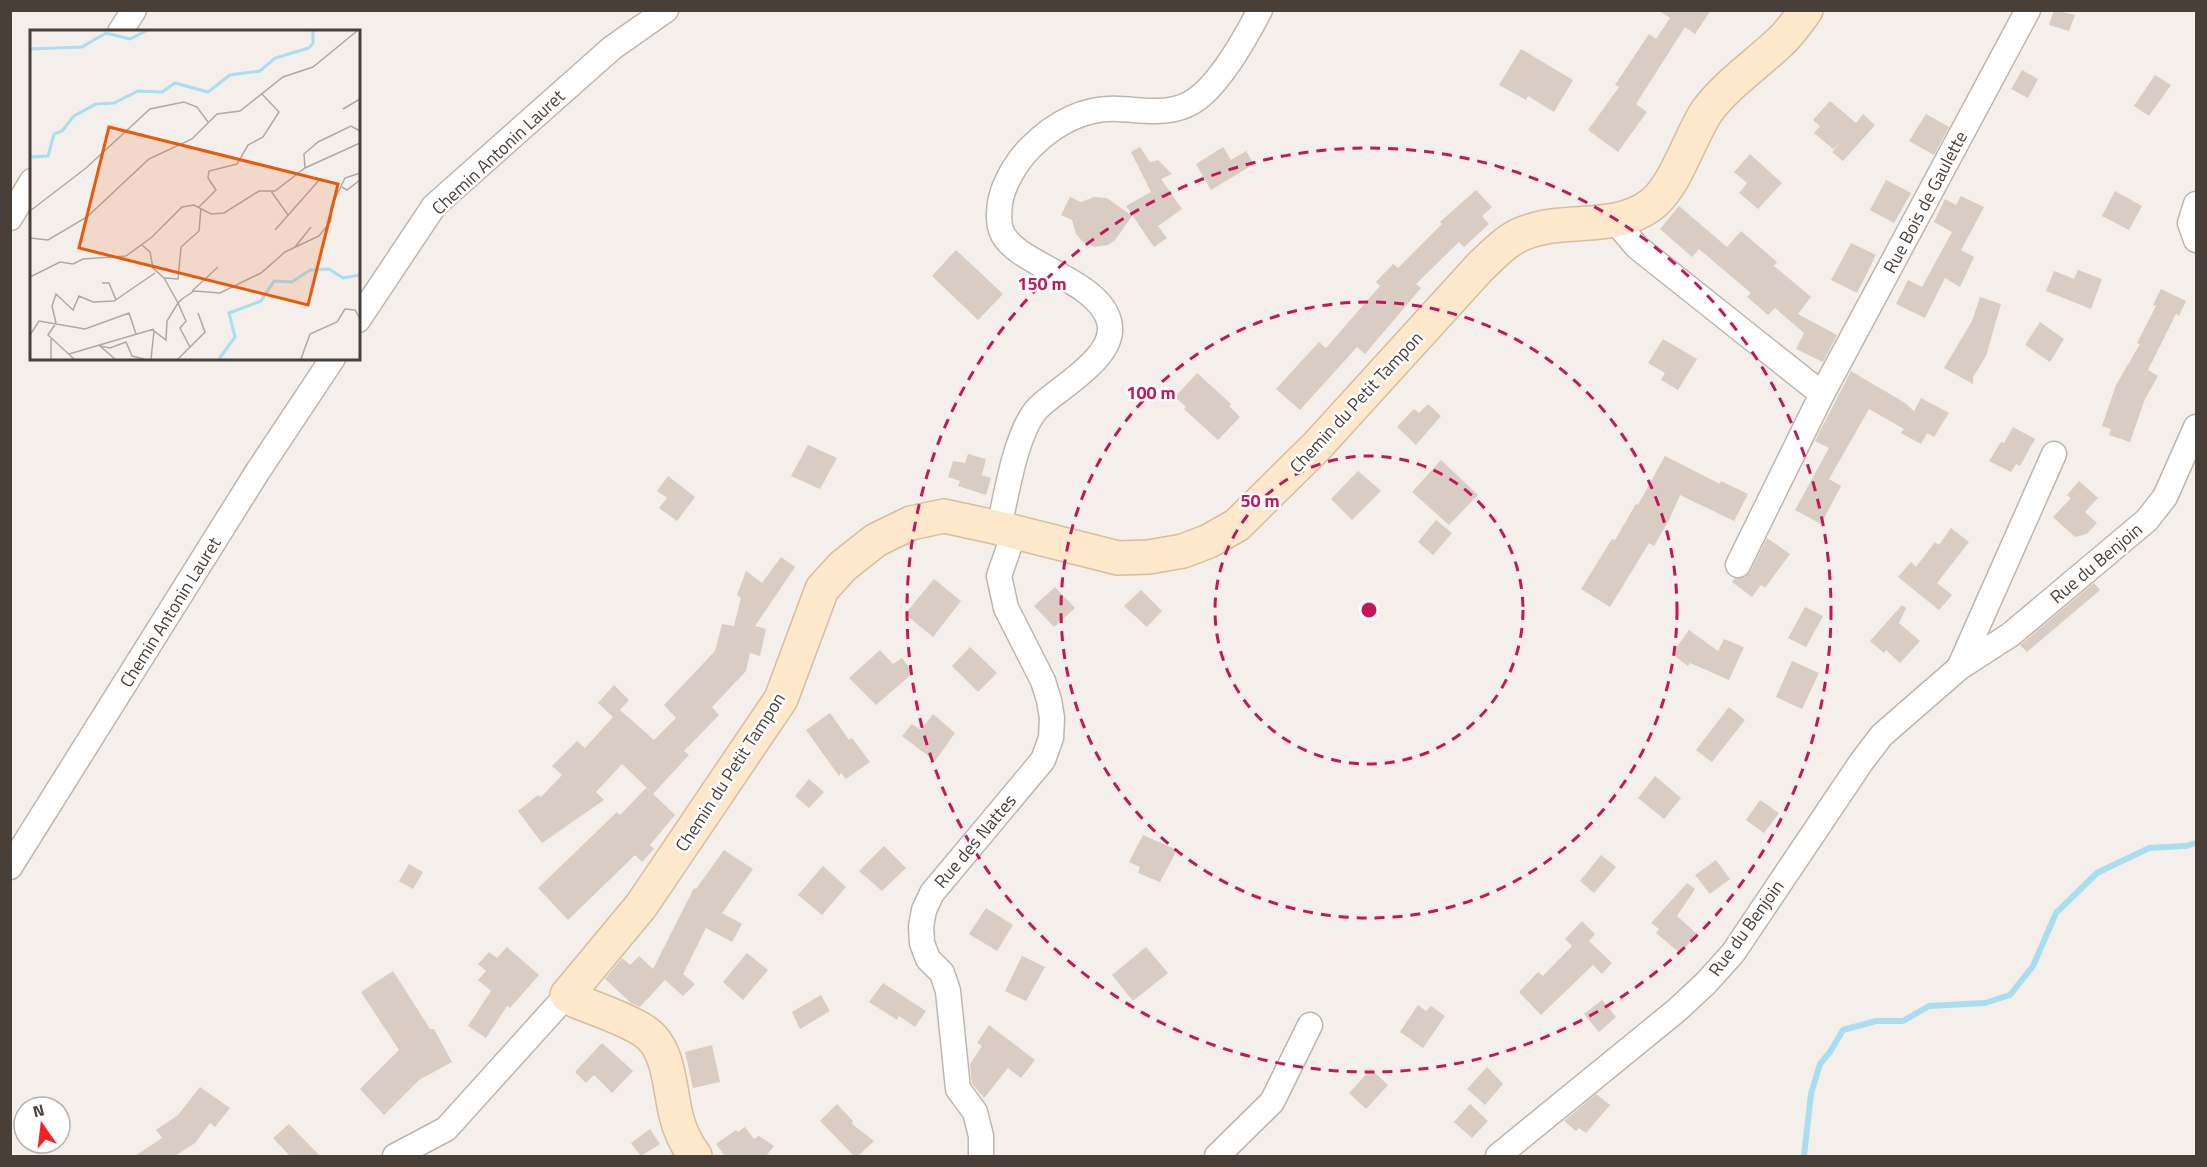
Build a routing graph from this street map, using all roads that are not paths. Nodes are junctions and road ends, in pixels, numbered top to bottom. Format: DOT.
graph roads {
  1 [pos="134,10"];
  2 [pos="666,10"];
  3 [pos="1260,10"];
  4 [pos="1806,10"];
  5 [pos="2028,10"];
  6 [pos="121,30"];
  7 [pos="30,184"];
  8 [pos="2196,204"];
  9 [pos="10,218"];
  10 [pos="1615,221"];
  11 [pos="2196,240"];
  12 [pos="360,317"];
  13 [pos="332,360"];
  14 [pos="1822,394"];
  15 [pos="2196,427"];
  16 [pos="2054,454"];
  17 [pos="1007,530"];
  18 [pos="1738,565"];
  19 [pos="1959,668"];
  20 [pos="10,867"];
  21 [pos="567,995"];
  22 [pos="1310,1025"];
  23 [pos="395,1156"];
  24 [pos="695,1156"];
  25 [pos="981,1156"];
  26 [pos="1217,1156"];
  27 [pos="1498,1156"];
  1 -- 6 [label="street"];
  2 -- 12 [label="street, Chemin Antonin Lauret"];
  3 -- 17 [label="street, Rue des Nattes"];
  4 -- 10 [label="street, Chemin du Petit Tampon"];
  5 -- 14 [label="street, Rue Bois de Gaulette"];
  7 -- 9 [label="street"];
  8 -- 11 [label="street"];
  10 -- 14 [label="street"];
  10 -- 17 [label="street, Chemin du Petit Tampon"];
  13 -- 20 [label="street, Chemin Antonin Lauret"];
  14 -- 18 [label="street, Rue Bois de Gaulette"];
  15 -- 19 [label="street, Rue du Benjoin"];
  16 -- 19 [label="street, Rue du Benjoin"];
  17 -- 21 [label="street, Chemin du Petit Tampon"];
  17 -- 25 [label="street, Rue des Nattes"];
  19 -- 27 [label="street, Rue du Benjoin"];
  21 -- 23 [label="street, Chemin du Petit Tampon"];
  21 -- 24 [label="street"];
  22 -- 26 [label="street"];
}
